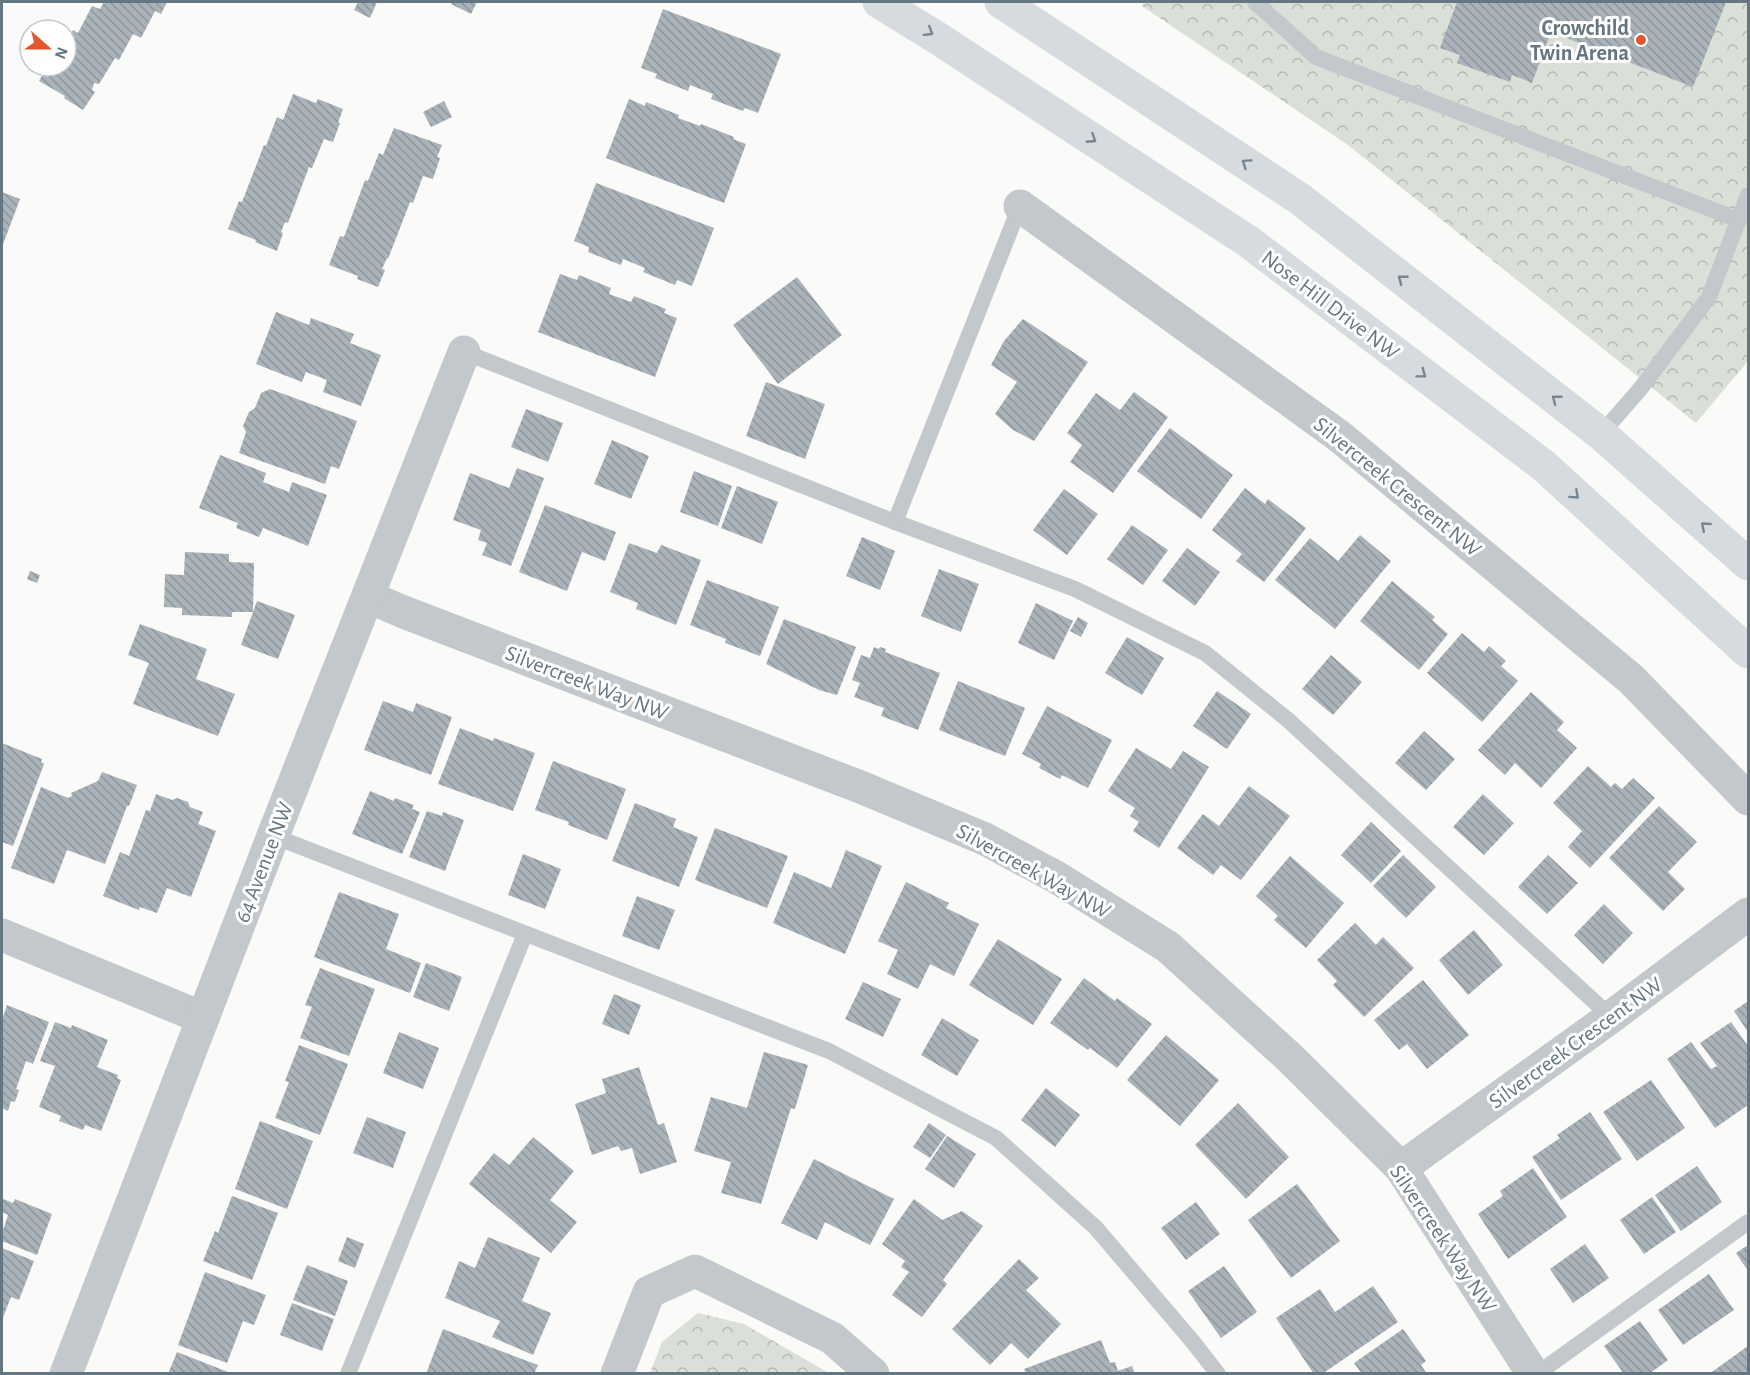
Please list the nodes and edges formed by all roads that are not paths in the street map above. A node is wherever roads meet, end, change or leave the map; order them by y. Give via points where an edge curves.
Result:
1 (879, 2) edge
2 (1001, 2) edge
3 (1255, 2) edge
4 (1749, 195) edge
5 (1020, 206) joint
6 (1739, 220) junction
7 (464, 352) joint
8 (1600, 434) junction
9 (895, 522) junction
10 (1749, 564) edge
11 (369, 597) junction
12 (1749, 652) edge
13 (1749, 799) edge
14 (273, 836) junction
15 (1749, 914) edge
16 (525, 934) junction
17 (2, 935) edge
18 (1611, 1017) junction
19 (203, 1018) junction
20 (1401, 1168) junction
21 (1749, 1222) edge
22 (66, 1374) edge
23 (348, 1374) edge
24 (617, 1374) edge
25 (873, 1374) edge
26 (1218, 1374) edge
27 (1535, 1374) edge

1 -> 12 main road, Nose Hill Drive NW via 1249,242 1544,466
8 -> 2 main road via 1300,199
3 - 6 lane via 1316,57
4 - 6 lane
5 - 9 lane
5 - 13 street, Silvercreek Crescent NW via 1339,436 1631,679
6 - 8 lane via 1709,297 1641,388
7 - 9 lane
7 - 11 street, 64 Avenue NW
10 -> 8 main road
9 - 18 lane via 1075,589 1205,653 1288,720
11 - 14 street, 64 Avenue NW
11 - 20 street, Silvercreek Way NW via 858,786 985,839 1056,877 1168,947 1290,1058
14 - 16 lane
14 - 19 street, 64 Avenue NW
15 - 18 street, Silvercreek Crescent NW
16 - 23 lane
16 - 26 lane via 829,1051 996,1138 1096,1228
17 - 19 street
18 - 20 street, Silvercreek Crescent NW
19 - 22 street, 64 Avenue NW
20 - 27 street, Silvercreek Way NW
21 - 27 lane
24 - 25 street via 649,1292 695,1271 832,1338

